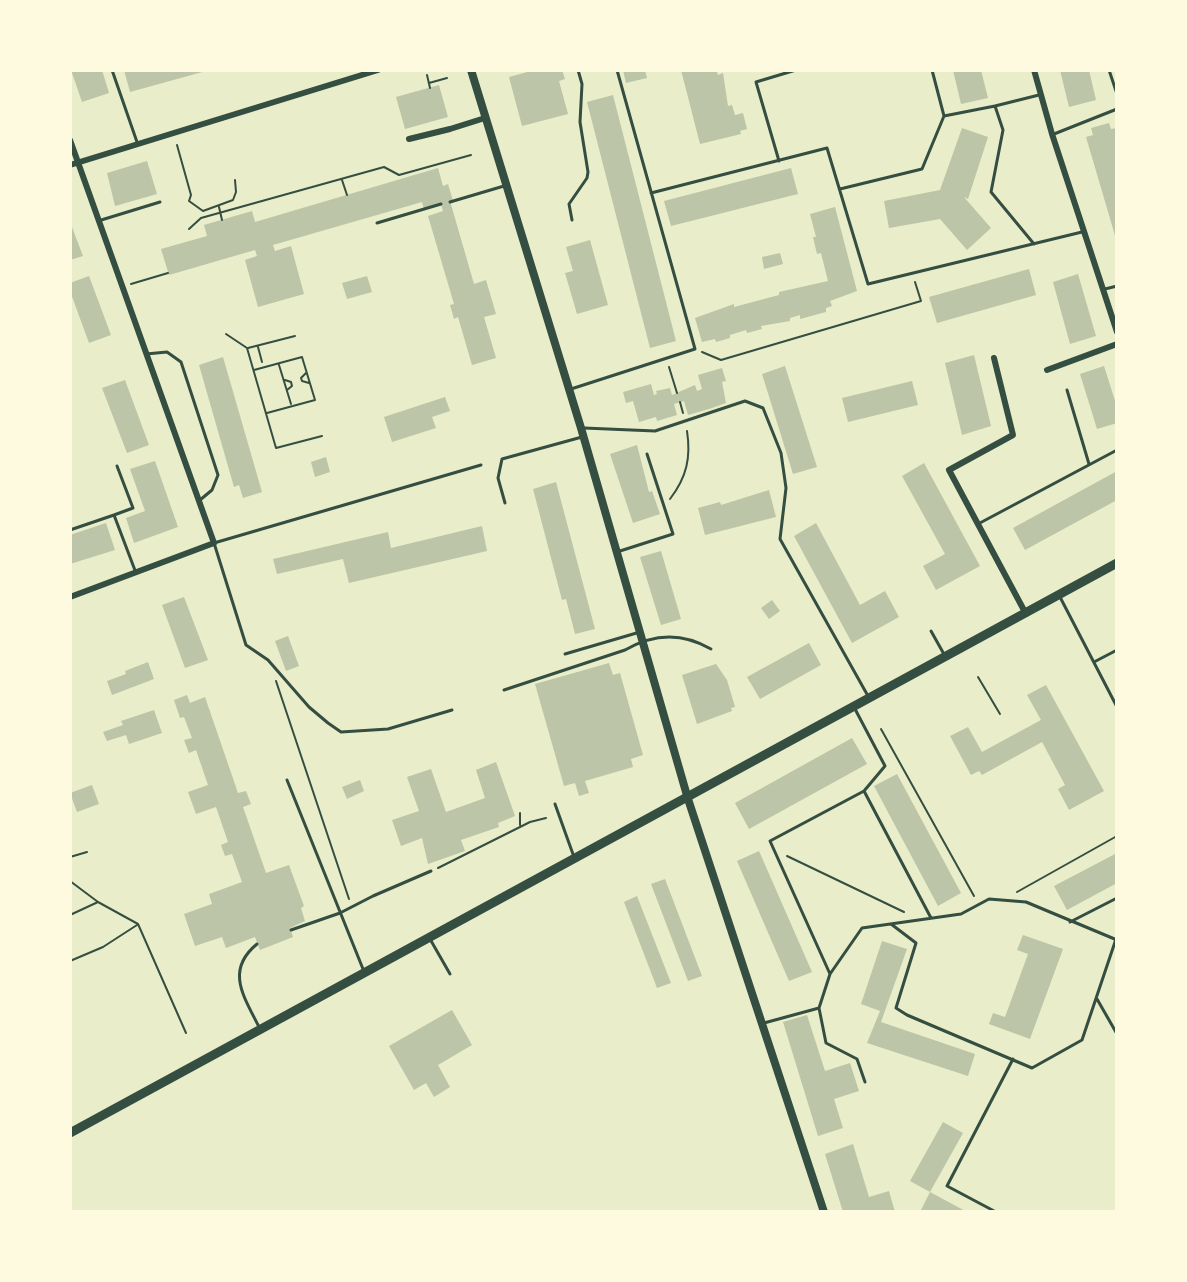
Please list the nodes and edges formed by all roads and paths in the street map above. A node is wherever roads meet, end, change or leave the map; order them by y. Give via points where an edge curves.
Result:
1 (112, 70) edge
2 (378, 70) edge
3 (471, 70) edge
4 (578, 70) edge
5 (617, 70) edge
6 (796, 70) edge
7 (932, 70) edge
8 (1034, 70) edge
9 (1109, 70) edge
10 (427, 75) dead end
11 (447, 78) dead end
12 (1117, 94) edge
13 (1041, 95) junction
14 (995, 106) junction
15 (1117, 109) edge
16 (944, 116) junction
17 (485, 118) junction
18 (1052, 134) junction
19 (409, 139) dead end
20 (70, 140) edge
21 (137, 142) junction
22 (177, 145) dead end
23 (471, 155) dead end
24 (779, 162) junction
25 (74, 164) edge
26 (341, 179) junction
27 (235, 180) dead end
28 (505, 186) junction
29 (840, 189) junction
30 (651, 193) junction
31 (347, 195) dead end
32 (160, 202) dead end
33 (450, 202) dead end
34 (441, 204) dead end
35 (219, 207) junction
36 (220, 213) junction
37 (222, 220) dead end
38 (572, 220) dead end
39 (98, 222) junction
40 (377, 223) dead end
41 (189, 229) dead end
42 (1084, 232) junction
43 (1034, 244) junction
44 (168, 273) dead end
45 (913, 273) junction
46 (122, 286) junction
47 (1117, 286) edge
48 (1103, 289) junction
49 (1117, 332) edge
50 (226, 334) dead end
51 (295, 336) dead end
52 (1117, 344) edge
53 (257, 346) junction
54 (247, 348) junction
55 (695, 349) junction
56 (146, 354) junction
57 (666, 358) junction
58 (994, 358) dead end
59 (262, 362) dead end
60 (279, 363) junction
61 (253, 370) junction
62 (1047, 370) dead end
63 (307, 373) junction
64 (283, 380) junction
65 (310, 383) junction
66 (569, 389) junction
67 (286, 390) junction
68 (1067, 390) dead end
69 (677, 393) dead end
70 (680, 402) dead end
71 (291, 407) junction
72 (266, 414) junction
73 (685, 421) junction
74 (582, 433) junction
75 (322, 436) dead end
76 (1117, 450) edge
77 (647, 454) dead end
78 (1089, 464) junction
79 (481, 465) dead end
80 (117, 466) dead end
81 (199, 501) junction
82 (505, 503) dead end
83 (664, 507) junction
84 (114, 515) junction
85 (978, 524) junction
86 (70, 530) edge
87 (214, 543) junction
88 (617, 552) junction
89 (1117, 563) edge
90 (136, 573) junction
91 (1059, 595) junction
92 (70, 597) edge
93 (1026, 614) junction
94 (931, 631) dead end
95 (641, 636) junction
96 (711, 649) dead end
97 (1117, 650) edge
98 (565, 654) dead end
99 (945, 658) junction
100 (268, 660) junction
101 (1094, 662) junction
102 (978, 677) dead end
103 (504, 690) dead end
104 (870, 699) junction
105 (1117, 707) edge
106 (854, 708) junction
107 (452, 710) dead end
108 (1000, 714) dead end
109 (881, 729) dead end
110 (287, 780) dead end
111 (864, 791) junction
112 (688, 799) junction
113 (555, 804) dead end
114 (520, 813) dead end
115 (546, 818) dead end
116 (520, 827) junction
117 (1117, 836) edge
118 (774, 849) junction
119 (87, 852) dead end
120 (70, 857) edge
121 (575, 860) junction
122 (431, 871) joint
123 (70, 881) edge
124 (1117, 898) edge
125 (1002, 900) junction
126 (98, 902) junction
127 (979, 904) junction
128 (352, 908) junction
129 (340, 913) junction
130 (70, 915) edge
131 (931, 918) junction
132 (919, 920) junction
133 (1070, 922) junction
134 (138, 924) junction
135 (891, 924) junction
136 (291, 930) dead end
137 (430, 938) junction
138 (1116, 940) edge
139 (257, 944) dead end
140 (70, 961) edge
141 (365, 973) junction
142 (450, 974) dead end
143 (830, 974) junction
144 (1096, 998) junction
145 (819, 1008) junction
146 (763, 1023) junction
147 (260, 1029) junction
148 (186, 1033) dead end
149 (1117, 1034) edge
150 (1013, 1059) junction
151 (865, 1082) dead end
152 (70, 1133) edge
153 (824, 1212) edge
154 (996, 1212) edge

1 - 21 lane
2 - 21 street
3 - 17 street
4 - 38 lane via 588,172 569,204
5 - 30 lane
6 - 24 lane via 756,82
7 - 16 lane
8 - 13 street
9 - 12 lane
10 - 11 path via 429,86
13 - 14 lane
13 - 18 street
14 - 16 lane
14 - 43 lane via 1003,130 991,192
15 - 18 lane
16 - 29 lane via 922,169
17 - 19 street
17 - 28 street
18 - 42 street
20 - 25 street
21 - 25 street
22 - 35 path via 189,201 203,211
23 - 26 path via 399,175 384,167
24 - 29 lane via 827,148
24 - 30 lane
25 - 39 street
26 - 31 path
26 - 36 path
27 - 35 path via 235,196
28 - 33 lane
28 - 66 street
29 - 45 lane via 868,284
30 - 55 lane
32 - 39 lane
34 - 40 lane
35 - 36 path
36 - 37 path
36 - 41 path via 201,218
39 - 46 street
42 - 43 lane
42 - 48 street
43 - 45 lane
44 - 46 path
45 - 55 path via 921,301 721,360
46 - 56 street
47 - 48 lane
48 - 49 street
50 - 54 path
51 - 53 path
52 - 62 street
53 - 54 path
53 - 59 path
54 - 61 path
55 - 57 lane
56 - 81 street
56 - 81 lane via 167,352 181,362 218,475 212,490
57 - 66 lane
57 - 69 path
58 - 85 street via 1013,435 949,470
60 - 61 path
60 - 63 path via 302,357
60 - 64 path
61 - 72 path
63 - 65 path
63 - 65 path via 302,380
64 - 67 path
64 - 67 path via 291,382
65 - 71 path via 315,400
66 - 74 street
67 - 71 path
68 - 78 lane
70 - 73 path
71 - 72 path
72 - 75 path via 276,448
73 - 74 lane via 655,431
73 - 83 path via 691,456 679,488
73 - 104 lane via 745,401 763,408 781,453 786,488 780,539
74 - 82 lane via 502,459 498,478
74 - 88 street
76 - 78 lane
77 - 83 lane
78 - 85 lane
79 - 87 lane
80 - 84 lane via 133,508
81 - 87 street
83 - 88 lane via 673,534
84 - 86 lane
84 - 90 lane
85 - 93 street
87 - 90 street
87 - 100 lane via 246,645
88 - 95 street
89 - 91 main road
90 - 92 street
91 - 93 main road
91 - 101 lane
93 - 99 main road
94 - 99 lane
95 - 96 lane via 690,638
95 - 98 lane
95 - 103 lane via 625,650
95 - 112 street
97 - 101 lane
99 - 104 main road
100 - 107 lane via 309,707 341,732 388,729
100 - 128 path
101 - 105 lane
102 - 108 path
104 - 106 main road
106 - 111 lane via 885,766
106 - 112 main road
109 - 127 path
110 - 129 lane
111 - 118 lane via 770,841
111 - 131 lane
112 - 121 main road
112 - 146 street
113 - 121 lane
114 - 116 path
115 - 116 path
116 - 122 path
117 - 125 path
118 - 132 path
118 - 143 lane
119 - 120 path
121 - 137 main road
122 - 128 lane
123 - 126 path
124 - 133 lane
125 - 127 lane
125 - 133 lane via 1026,902
126 - 130 path
126 - 134 path
127 - 131 lane via 961,914
128 - 129 lane
129 - 136 lane
129 - 141 lane
131 - 132 lane
132 - 135 lane
133 - 138 lane
134 - 140 path
134 - 148 path
135 - 143 lane via 862,928
135 - 150 lane via 916,943 896,1008
137 - 141 main road
137 - 142 lane
138 - 144 lane
139 - 147 lane via 239,968 239,979
141 - 147 main road
143 - 145 lane
144 - 149 lane
144 - 150 lane via 1082,1040 1032,1068
145 - 146 lane
145 - 151 lane via 826,1043 857,1059
146 - 153 street
147 - 152 main road
150 - 154 lane via 947,1186

